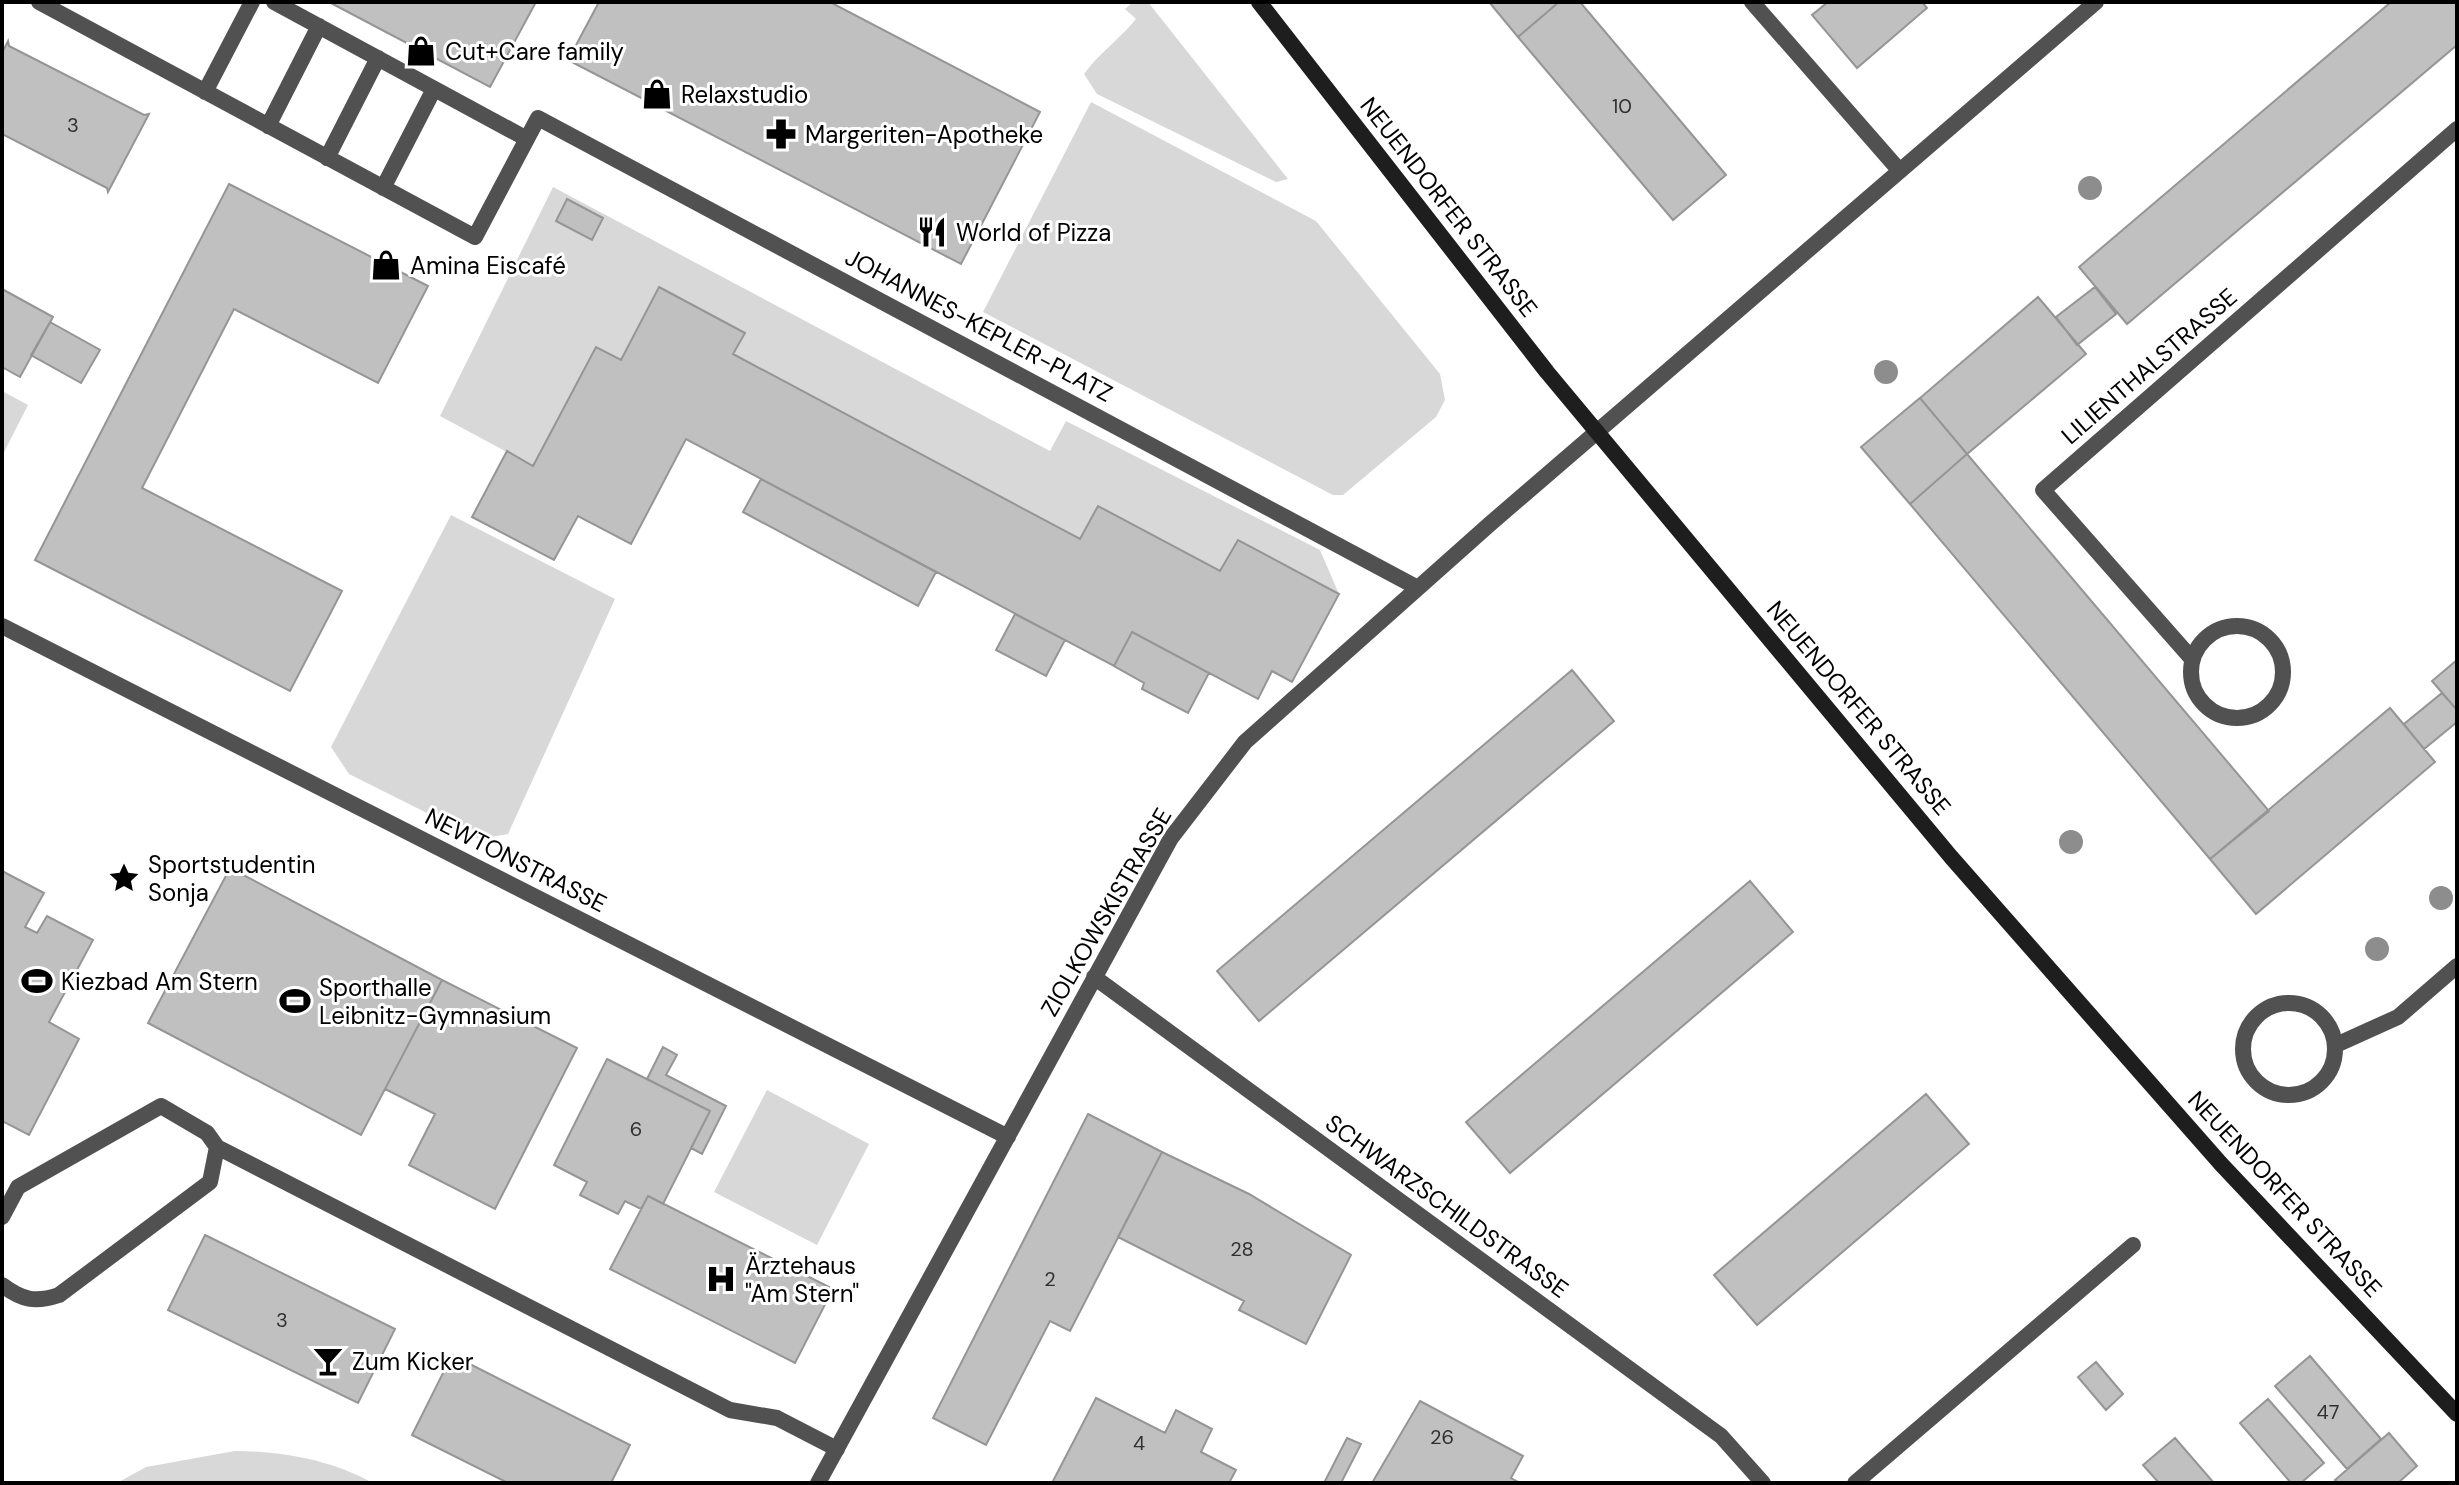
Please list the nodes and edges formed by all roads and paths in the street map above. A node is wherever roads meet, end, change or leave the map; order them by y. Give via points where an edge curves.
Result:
1 (39, 2) edge
2 (252, 2) edge
3 (274, 2) edge
4 (1259, 2) edge
5 (1752, 2) edge
6 (2096, 2) edge
7 (319, 26) junction
8 (378, 58) junction
9 (434, 89) junction
10 (205, 92) junction
11 (268, 126) junction
12 (2457, 129) edge
13 (527, 139) junction
14 (327, 158) junction
15 (1899, 170) junction
16 (383, 188) junction
17 (1597, 432) junction
18 (1418, 588) junction
19 (2, 626) edge
20 (2192, 659) junction
21 (2457, 966) edge
22 (1094, 977) junction
23 (2336, 1045) junction
24 (1008, 1137) junction
25 (217, 1147) junction
26 (2, 1217) edge
27 (2133, 1245) dead end
28 (2, 1285) edge
29 (2457, 1414) edge
30 (837, 1449) junction
31 (818, 1483) edge
32 (1763, 1483) edge
33 (1855, 1483) edge

1 - 10 street
2 - 10 street
3 - 7 street
4 - 17 street, NEUENDORFER STRASSE
5 - 15 street
6 - 15 street
7 - 8 street
7 - 11 street
8 - 9 street
8 - 14 street
9 - 13 street
9 - 16 street
10 - 11 street
11 - 14 street
12 - 20 street, LILIENTHALSTRASSE via 2043,490
13 - 16 street via 475,237
13 - 18 street, JOHANNES-KEPLER-PLATZ via 538,118
14 - 16 street
15 - 17 street
17 - 18 street, ZIOLKOWSKISTRASSE
17 - 29 street, NEUENDORFER STRASSE via 1951,857 2221,1164
18 - 22 street, ZIOLKOWSKISTRASSE via 1245,742 1171,838
19 - 24 street, NEWTONSTRASSE
20 - 20 street via 2197,695 2225,717 2260,712 2282,686 2279,650 2251,627 2215,631
21 - 23 street via 2398,1017
22 - 24 street, ZIOLKOWSKISTRASSE
22 - 32 street, SCHWARZSCHILDSTRASSE via 1721,1436
23 - 23 street via 2319,1013 2303,1004 2285,1003 2267,1008 2253,1020 2244,1036 2243,1054 2261,1086 2296,1095 2325,1078
24 - 30 street, ZIOLKOWSKISTRASSE
25 - 26 street via 207,1133 161,1106 18,1187
25 - 28 street via 210,1182 59,1295 38,1302
25 - 30 street via 730,1410 777,1418
27 - 33 street
30 - 31 street, ZIOLKOWSKISTRASSE

